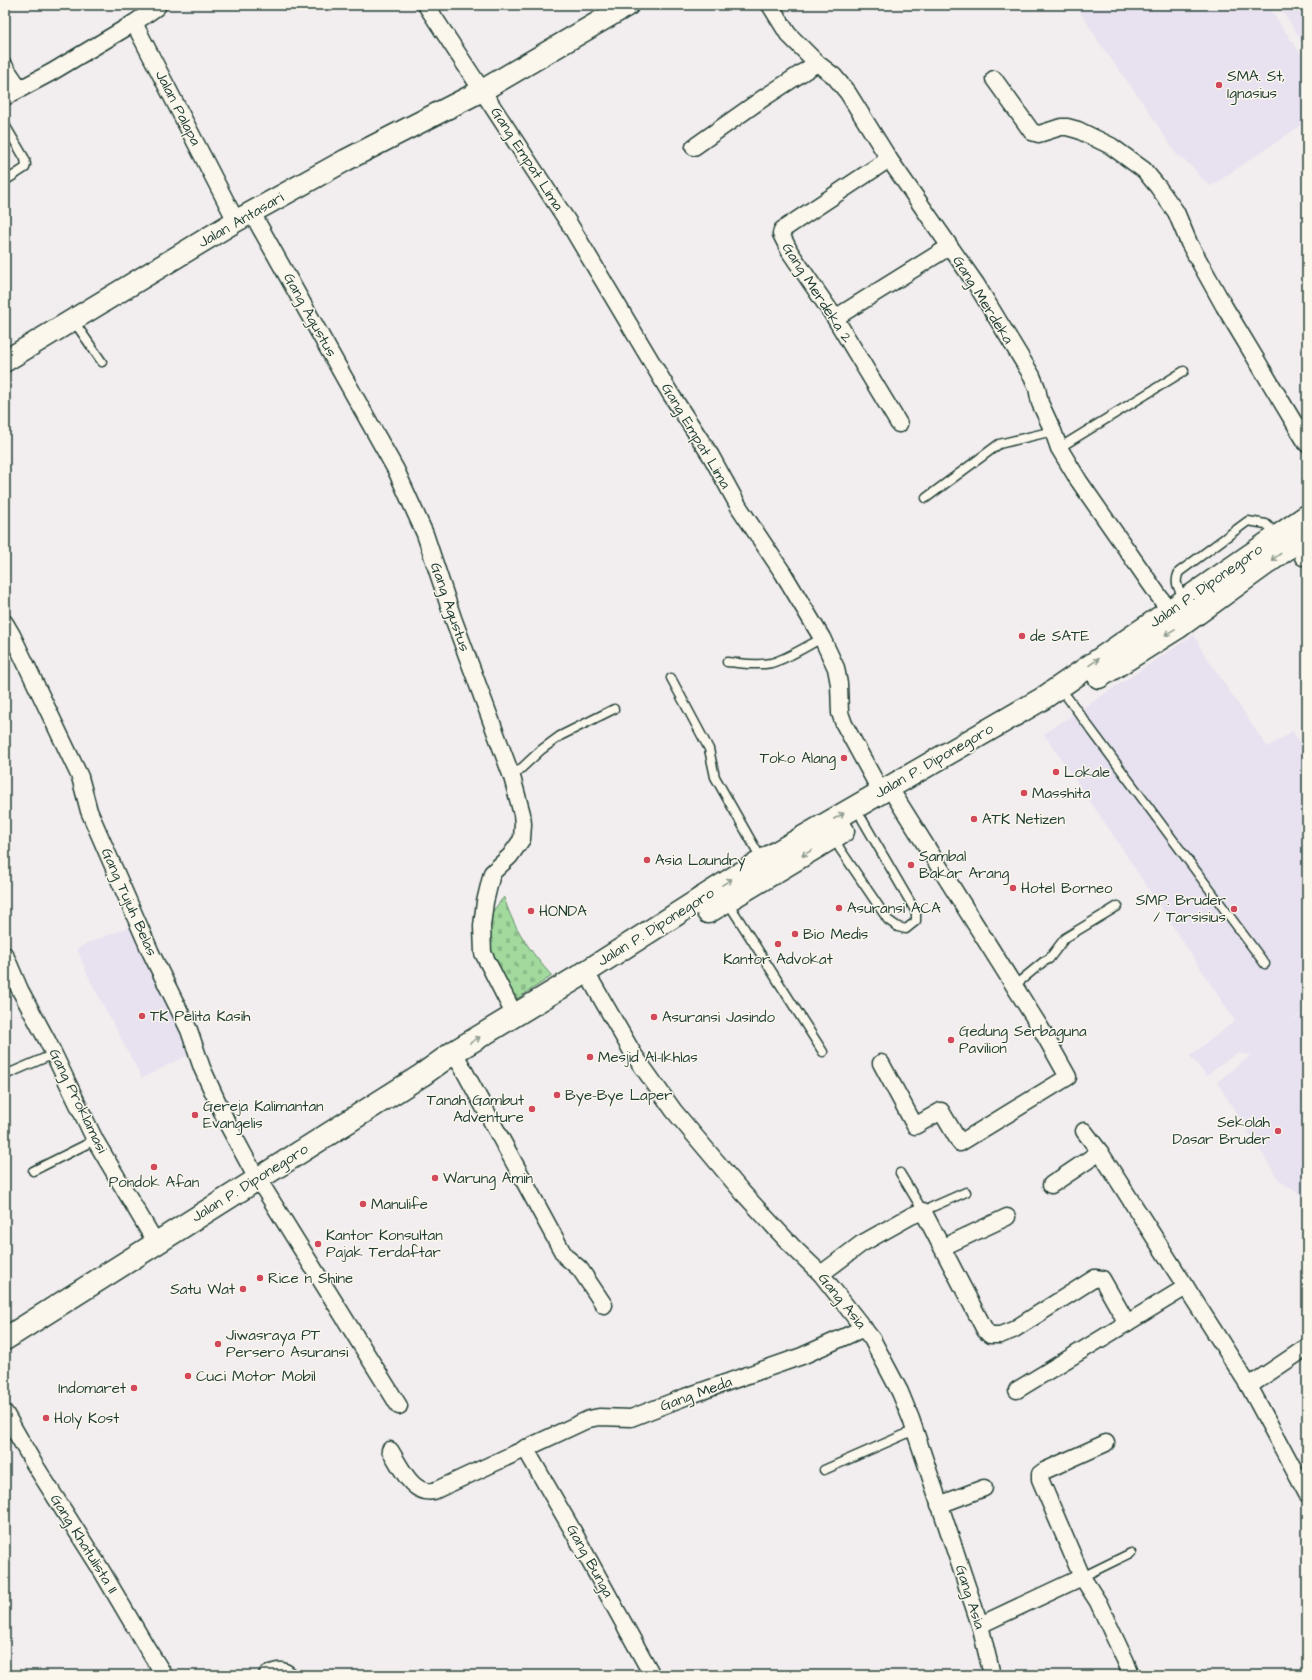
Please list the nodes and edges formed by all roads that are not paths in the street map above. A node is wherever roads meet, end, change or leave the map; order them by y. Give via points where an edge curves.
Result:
1 (426, 5) edge
2 (628, 5) edge
3 (770, 5) edge
4 (158, 6) edge
5 (134, 23) junction
6 (817, 63) junction
7 (5, 67) edge
8 (994, 78) dead end
9 (20, 89) junction
10 (483, 90) junction
11 (5, 97) edge
12 (5, 125) edge
13 (694, 147) dead end
14 (889, 158) junction
15 (5, 181) edge
16 (244, 217) junction
17 (950, 246) junction
18 (835, 318) junction
19 (72, 320) junction
20 (5, 360) edge
21 (102, 362) dead end
22 (1184, 371) dead end
23 (899, 424) dead end
24 (1053, 431) junction
25 (1307, 444) edge
26 (1059, 448) junction
27 (926, 498) dead end
28 (1307, 516) edge
29 (1307, 534) edge
30 (1278, 535) junction
31 (1213, 592) junction
32 (1178, 606) junction
33 (5, 623) edge
34 (822, 638) junction
35 (727, 662) dead end
36 (671, 678) dead end
37 (1067, 697) junction
38 (614, 709) dead end
39 (512, 777) junction
40 (888, 795) junction
41 (862, 819) junction
42 (834, 837) junction
43 (762, 861) junction
44 (727, 900) junction
45 (1118, 906) dead end
46 (5, 955) edge
47 (1265, 964) dead end
48 (593, 984) junction
49 (1014, 986) junction
50 (515, 1016) junction
51 (823, 1052) dead end
52 (54, 1054) junction
53 (457, 1059) junction
54 (881, 1063) dead end
55 (5, 1075) edge
56 (1084, 1130) dead end
57 (95, 1140) junction
58 (1100, 1152) junction
59 (33, 1170) dead end
60 (900, 1172) dead end
61 (260, 1183) junction
62 (1051, 1185) dead end
63 (966, 1192) dead end
64 (923, 1211) junction
65 (1007, 1217) dead end
66 (156, 1243) junction
67 (943, 1247) junction
68 (821, 1274) junction
69 (1186, 1287) junction
70 (604, 1305) dead end
71 (1127, 1323) junction
72 (864, 1328) junction
73 (5, 1339) edge
74 (1307, 1347) edge
75 (5, 1353) edge
76 (1249, 1386) junction
77 (1017, 1390) dead end
78 (399, 1406) dead end
79 (5, 1413) edge
80 (915, 1430) junction
81 (1106, 1443) dead end
82 (525, 1448) junction
83 (390, 1450) dead end
84 (824, 1470) dead end
85 (984, 1488) dead end
86 (1307, 1494) edge
87 (939, 1505) junction
88 (1131, 1553) dead end
89 (1082, 1577) junction
90 (980, 1625) junction
91 (164, 1675) edge
92 (267, 1675) edge
93 (289, 1675) edge
94 (652, 1675) edge
95 (992, 1675) edge
96 (1131, 1675) edge

1 - 10 street, Gang Empat Lima
2 - 10 street, Jalan Antasari
3 - 6 street, Gang Merdeka via 788,34
4 - 5 street
5 - 9 street
5 - 16 street, Jalan Palapa
6 - 13 street via 762,98
6 - 14 street, Gang Merdeka via 834,76 848,93
7 - 9 street
8 - 25 street via 1032,132 1039,134 1061,127 1078,130 1111,146 1144,170 1176,212 1189,243 1224,306
9 - 11 street
10 - 16 street, Jalan Antasari via 346,160
10 - 34 street, Gang Empat Lima via 570,225 739,507 784,573
12 - 15 lane via 26,165
14 - 17 street, Gang Merdeka
14 - 18 street, Gang Merdeka 2 via 782,230 782,238 790,252
16 - 19 street, Jalan Antasari
16 - 39 street, Gang Agustus via 396,470 425,534
17 - 18 street
17 - 24 street, Gang Merdeka via 1032,376 1040,404
18 - 23 street, Gang Merdeka 2
19 - 20 street, Jalan Antasari
19 - 21 lane
22 - 26 lane
24 - 26 street, Gang Merdeka
24 - 27 lane via 999,444
26 - 32 street, Gang Merdeka via 1079,481
28 - 30 main road, Jalan P. Diponegoro
29 -> 31 main road, Jalan P. Diponegoro
30 - 31 main road, Jalan P. Diponegoro
30 - 32 lane via 1266,524 1248,521 1178,572
31 - 32 main road, Jalan P. Diponegoro
31 -> 37 main road, Jalan P. Diponegoro via 1177,628
40 -> 32 main road, Jalan P. Diponegoro via 1042,699
33 - 61 street, Gang Tujuh Belas via 80,777 89,811 151,953 189,1030 202,1068 229,1127
34 - 35 lane via 771,662
34 - 40 street, Gang Empat Lima via 836,668 840,713 844,724
36 - 43 lane via 709,750 715,778
37 - 40 main road, Jalan P. Diponegoro via 993,739 937,775
37 - 47 lane
38 - 39 lane via 560,736
39 - 50 street, Gang Agustus via 522,814 522,839 510,856 492,873 485,902 482,932 483,953
40 - 41 main road, Jalan P. Diponegoro
43 -> 40 main road, Jalan P. Diponegoro
40 - 49 street, Gang Empat Lima
41 - 42 main road, Jalan P. Diponegoro
41 - 42 lane via 916,912 916,921 906,929 888,920
42 -> 44 main road, Jalan P. Diponegoro
50 -> 43 main road, Jalan P. Diponegoro
44 - 48 main road, Jalan P. Diponegoro
44 - 51 lane
45 - 49 lane via 1065,938 1049,959
46 - 52 street, Gang Proklamasi via 20,990
48 - 53 main road, Jalan P. Diponegoro
48 - 68 street, Gang Asia via 634,1055 674,1111 743,1193
49 - 54 street, Gang Empat Lima via 1068,1076 960,1143 941,1111 915,1126
53 -> 50 main road, Jalan P. Diponegoro
52 - 55 lane
52 - 57 street, Gang Proklamasi
53 - 61 main road, Jalan P. Diponegoro
53 - 70 street via 562,1251 580,1269
56 - 58 street
57 - 59 lane
57 - 66 street, Gang Proklamasi
58 - 62 street
58 - 69 street
60 - 64 lane
61 - 66 main road, Jalan P. Diponegoro
61 - 75 main road, Jalan P. Diponegoro
61 - 78 street, Gang Tujuh Belas
63 - 64 lane
64 - 67 street
64 - 68 street via 894,1224 861,1244
65 - 67 street
66 - 73 main road, Jalan P. Diponegoro
67 - 71 street via 985,1330 990,1335 1000,1335 1013,1330 1095,1278 1102,1279
68 - 72 street, Gang Asia
69 - 71 street
69 - 76 street
71 - 77 street
72 - 80 street, Gang Asia via 900,1392
72 - 82 street, Gang Meda via 802,1356 631,1418 589,1419
74 - 76 street
76 - 86 street
79 - 91 street, Gang Khatulista II
80 - 84 lane
80 - 87 street, Gang Asia
81 - 89 street via 1044,1471 1040,1476
82 - 83 street, Gang Meda via 428,1492 418,1489 411,1483
82 - 94 street, Gang Bunga
85 - 87 street
87 - 90 street, Gang Asia
88 - 89 lane
89 - 90 street
89 - 96 street via 1098,1602
90 - 95 street, Gang Asia
92 - 93 street via 280,1670

